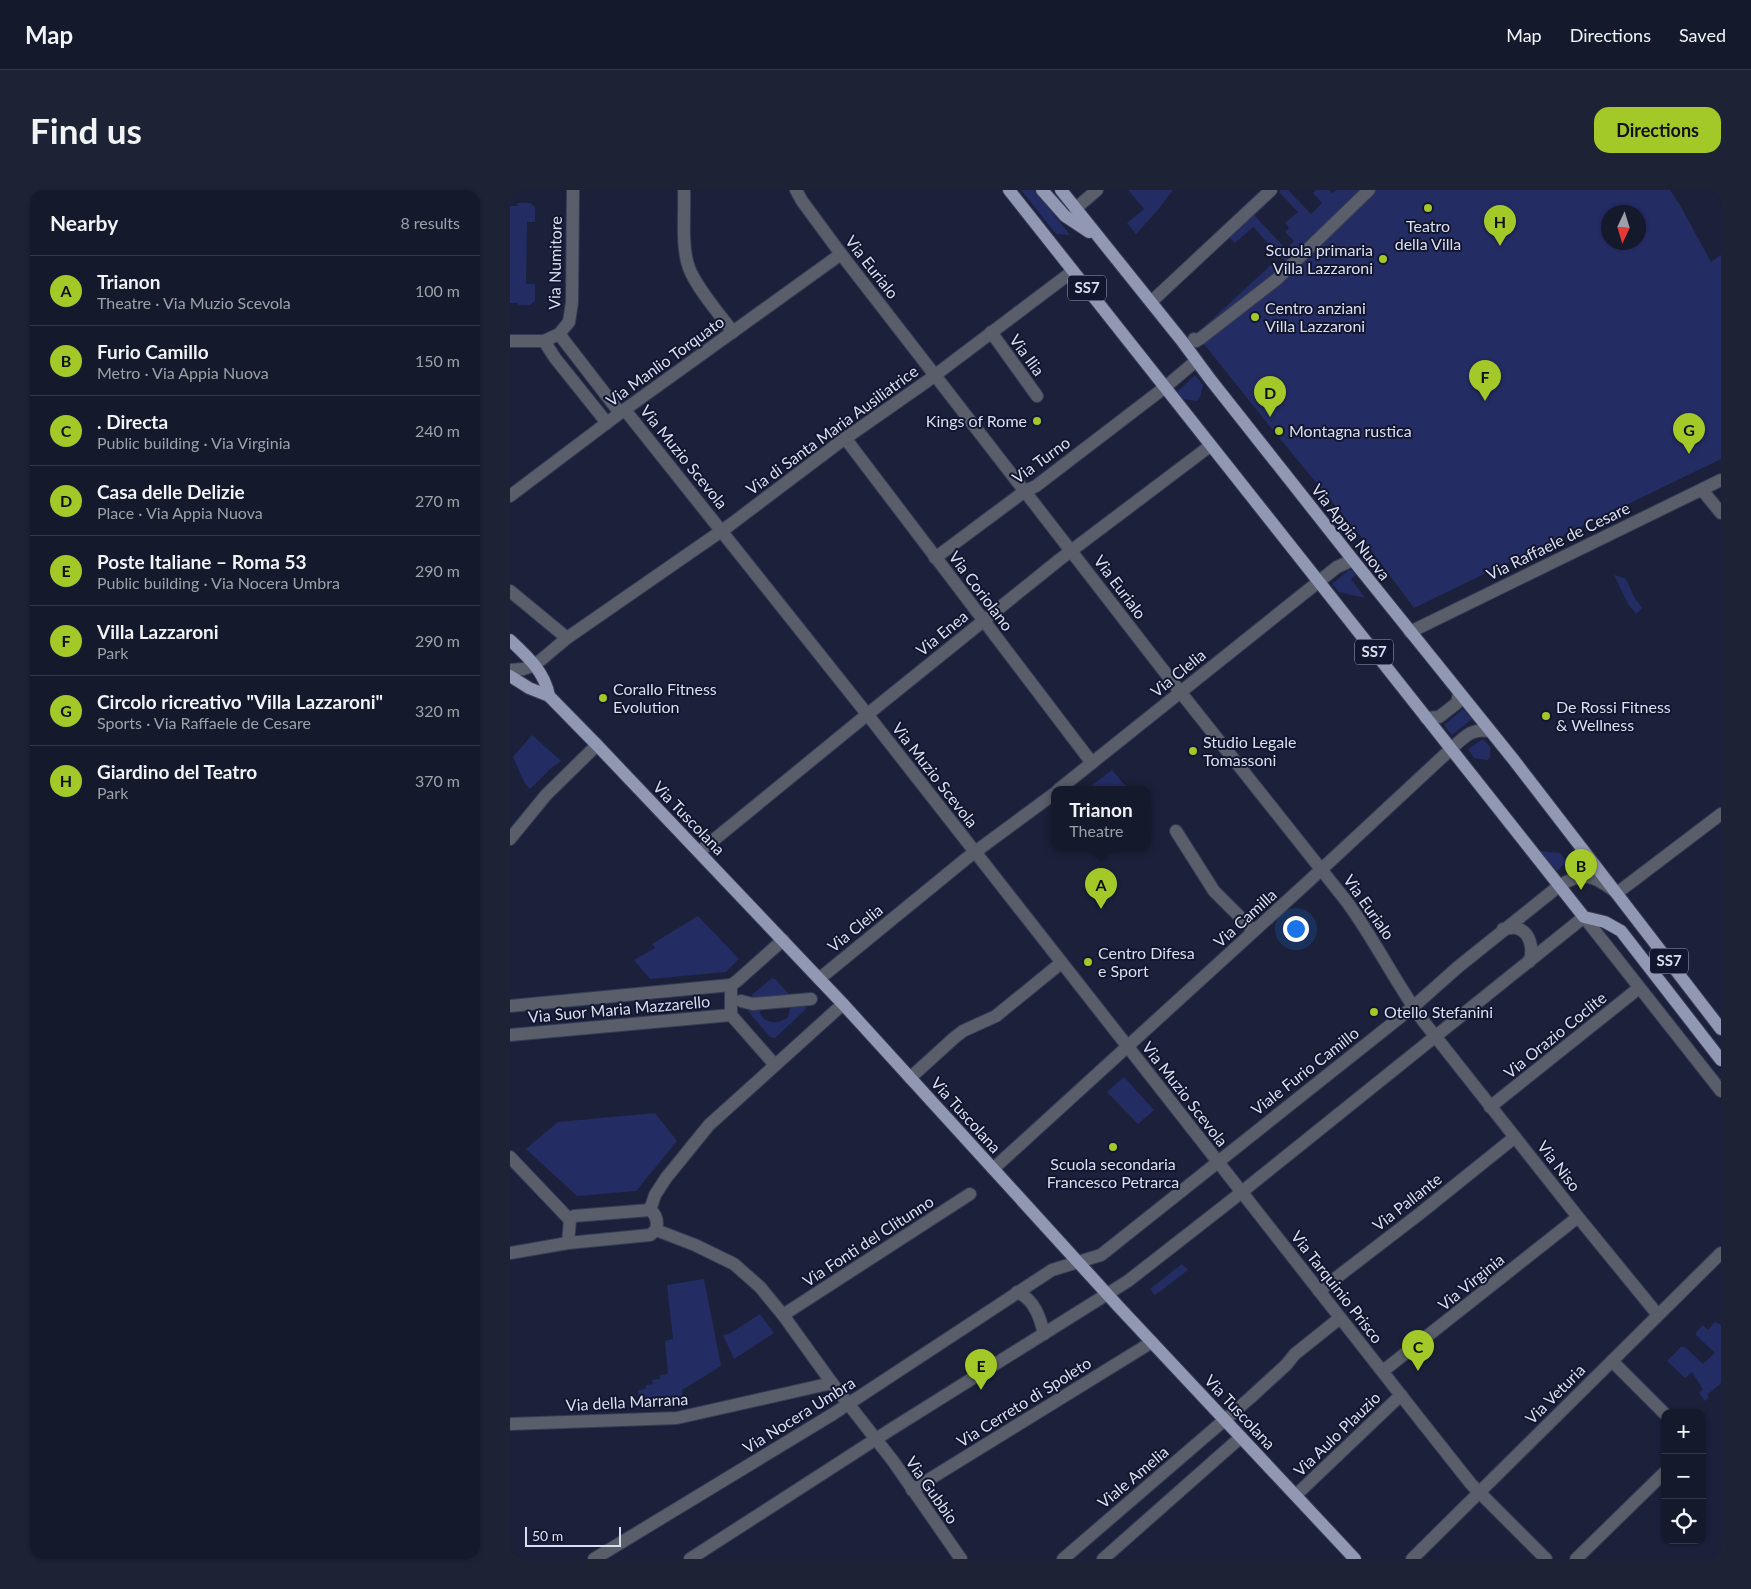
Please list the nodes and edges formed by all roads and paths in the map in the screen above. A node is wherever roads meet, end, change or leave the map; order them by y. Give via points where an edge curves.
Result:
1 (572, 190) edge
2 (684, 190) edge
3 (796, 190) edge
4 (1009, 190) edge
5 (1042, 190) edge
6 (1061, 190) edge
7 (1097, 190) edge
8 (1271, 190) edge
9 (1370, 190) edge
10 (1075, 209) junction
11 (1098, 238) junction
12 (841, 254) junction
13 (1073, 271) junction
14 (1151, 302) junction
15 (733, 332) junction
16 (990, 332) junction
17 (559, 334) junction
18 (1194, 339) dead end
19 (510, 341) edge
20 (544, 342) junction
21 (1196, 361) junction
22 (935, 375) junction
23 (1164, 388) junction
24 (1037, 396) dead end
25 (623, 411) junction
26 (607, 424) junction
27 (845, 438) junction
28 (1210, 446) junction
29 (1721, 480) edge
30 (1702, 490) junction
31 (1025, 491) junction
32 (510, 496) edge
33 (1721, 513) edge
34 (722, 530) junction
35 (1072, 551) junction
36 (935, 558) junction
37 (1352, 560) junction
38 (1319, 582) junction
39 (510, 591) edge
40 (982, 621) junction
41 (1410, 632) junction
42 (567, 638) junction
43 (510, 640) edge
44 (535, 665) junction
45 (510, 670) edge
46 (510, 676) edge
47 (1180, 692) junction
48 (1459, 693) junction
49 (549, 696) junction
50 (867, 714) junction
51 (1426, 718) junction
52 (1490, 731) junction
53 (597, 745) junction
54 (1451, 749) junction
55 (1092, 764) junction
56 (1063, 786) edge
57 (1051, 795) edge
58 (1721, 814) edge
59 (1176, 830) dead end
60 (510, 839) edge
61 (699, 852) junction
62 (975, 852) junction
63 (1321, 870) junction
64 (1559, 886) junction
65 (1618, 893) junction
66 (1584, 917) junction
67 (1503, 929) junction
68 (1254, 931) junction
69 (783, 940) junction
70 (1529, 962) junction
71 (1061, 963) junction
72 (819, 979) junction
73 (731, 985) junction
74 (1639, 988) junction
75 (811, 999) dead end
76 (741, 1001) dead end
77 (843, 1004) junction
78 (510, 1006) edge
79 (1413, 1006) junction
80 (731, 1015) junction
81 (1721, 1029) edge
82 (510, 1035) edge
83 (1435, 1036) junction
84 (1128, 1046) junction
85 (1721, 1060) edge
86 (775, 1065) junction
87 (910, 1078) junction
88 (1721, 1091) edge
89 (1490, 1107) junction
90 (1515, 1137) junction
91 (510, 1157) edge
92 (1217, 1162) junction
93 (996, 1172) junction
94 (1241, 1192) junction
95 (970, 1194) dead end
96 (650, 1210) junction
97 (1578, 1217) junction
98 (570, 1220) junction
99 (656, 1230) junction
100 (569, 1243) junction
101 (1721, 1252) edge
102 (510, 1253) edge
103 (1078, 1262) junction
104 (1319, 1291) junction
105 (1017, 1292) junction
106 (1107, 1293) junction
107 (783, 1314) junction
108 (1658, 1315) junction
109 (1340, 1318) junction
110 (1044, 1334) junction
111 (1152, 1342) junction
112 (1612, 1361) junction
113 (1383, 1371) junction
114 (832, 1383) junction
115 (1401, 1395) junction
116 (848, 1404) junction
117 (1661, 1410) edge
118 (1225, 1420) junction
119 (510, 1424) edge
120 (1241, 1437) junction
121 (876, 1439) junction
122 (1661, 1476) edge
123 (912, 1490) junction
124 (1479, 1491) junction
125 (1296, 1495) junction
126 (594, 1559) edge
127 (690, 1559) edge
128 (961, 1559) edge
129 (1063, 1559) edge
130 (1103, 1559) edge
131 (1355, 1559) edge
132 (1412, 1559) edge
133 (1546, 1559) edge
134 (1576, 1559) edge

1 - 17 street, Via Numitore via 571,313 567,326
2 - 15 street via 685,244 689,267
3 - 12 street, Via Eurialo
4 - 13 main road, SS7
5 - 11 main road via 1065,216
6 - 10 main road, Via Appia Nuova / SS7
7 - 10 street
8 - 14 street
9 - 18 street via 1277,279 1196,342
10 - 11 main road, Via Appia Nuova / SS7
11 - 14 main road, Via Appia Nuova / SS7
12 - 15 street, Via Manlio Torquato
12 - 22 street, Via Eurialo
13 - 16 street, Via di Santa Maria Ausiliatrice
13 - 23 main road, SS7
14 - 21 main road, Via Appia Nuova / SS7
15 - 25 street, Via Manlio Torquato
16 - 22 street, Via di Santa Maria Ausiliatrice
16 - 24 street, Via Ilia
17 - 20 street
17 - 25 street, Via Muzio Scevola
19 - 20 street
20 - 26 street
21 - 23 street, Via Turno
21 - 37 main road, Via Appia Nuova / SS7
22 - 27 street, Via di Santa Maria Ausiliatrice
22 - 31 street, Via Eurialo
23 - 28 main road, SS7
23 - 31 street, Via Turno via 1036,486
25 - 26 street, Via Manlio Torquato
25 - 34 street, Via Muzio Scevola
26 - 32 street, Via Manlio Torquato
27 - 34 street, Via di Santa Maria Ausiliatrice
27 - 36 street, Via Coriolano
28 - 35 street, Via Enea
28 - 38 main road, SS7
29 - 30 street, Via Raffaele de Cesare
30 - 33 street
30 - 41 street, Via Raffaele de Cesare
31 - 35 street, Via Eurialo
31 - 36 street, Via Turno
34 - 42 street, Via di Santa Maria Ausiliatrice
34 - 50 street, Via Muzio Scevola
35 - 40 street, Via Enea
35 - 47 street, Via Eurialo
36 - 40 street, Via Coriolano
37 - 38 street, Via Clelia
37 - 41 main road, Via Appia Nuova / SS7
38 - 47 street, Via Clelia
38 - 51 main road, SS7
39 - 42 street
40 - 50 street, Via Enea
40 - 55 street, Via Coriolano
41 - 48 main road, Via Appia Nuova / SS7
42 - 44 street, Via di Santa Maria Ausiliatrice
43 - 44 main road, Via Tuscolana
44 - 45 street
44 - 49 main road, Via Tuscolana
46 - 49 main road, Via Tuscolana
47 - 55 street, Via Clelia
47 - 63 street, Via Eurialo
48 - 51 street via 1458,703 1438,717
48 - 52 main road, Via Appia Nuova / SS7
49 - 53 main road, Via Tuscolana
50 - 61 street, Via Enea
50 - 62 street, Via Muzio Scevola
51 - 54 main road, SS7
52 - 54 street, Via Camilla via 1471,731
52 - 65 main road, Via Appia Nuova / SS7
53 - 60 street via 546,795
53 - 61 main road, Via Tuscolana
54 - 63 street, Via Camilla
54 - 64 main road, SS7
55 - 56 street, Via Clelia
57 - 62 street, Via Clelia
58 - 65 street
59 - 68 street via 1214,891
61 - 69 main road, Via Tuscolana
62 - 71 street, Via Muzio Scevola
62 - 72 street, Via Clelia
63 - 68 street, Via Camilla
63 - 79 street, Via Eurialo via 1363,924
64 - 65 street, Via Appia Nuova via 1587,876
64 - 66 main road, SS7
64 - 67 street, Viale Furio Camillo
65 - 81 main road, Via Appia Nuova / SS7
66 - 70 street
66 - 74 street
66 - 85 main road via 1605,922 1621,931
67 - 70 street via 1515,928 1523,933 1532,947
67 - 79 street, Viale Furio Camillo
68 - 84 street, Via Camilla
69 - 72 main road, Via Tuscolana
69 - 73 street
70 - 83 street
71 - 84 street, Via Muzio Scevola
71 - 87 street via 996,1016 963,1031
72 - 77 main road, Via Tuscolana
73 - 78 street, Via Suor Maria Mazzarello
73 - 80 street
74 - 88 street
74 - 89 street, Via Orazio Coclite
75 - 76 street via 753,1004
77 - 86 street
77 - 87 main road, Via Tuscolana
79 - 83 street
79 - 92 street, Viale Furio Camillo
80 - 82 street, Via Suor Maria Mazzarello
80 - 86 street
83 - 89 street, Via Niso
83 - 94 street
84 - 92 street, Via Muzio Scevola
84 - 93 street, Via Camilla
86 - 96 street via 698,1137 654,1195
87 - 93 main road, Via Tuscolana
89 - 90 street, Via Niso
90 - 97 street, Via Niso
90 - 104 street, Via Pallante
91 - 98 street
92 - 94 street
92 - 103 street, Viale Furio Camillo via 1101,1256
93 - 103 main road, Via Tuscolana
94 - 104 street, Via Tarquinio Prisco
94 - 106 street via 1128,1281
95 - 107 street, Via Fonti del Clitunno
96 - 98 street via 576,1216
96 - 99 street via 657,1220
97 - 108 street, Via Niso
97 - 113 street, Via Virginia
98 - 100 street
99 - 100 street via 650,1236
99 - 107 street, Via Gubbio via 734,1264
100 - 102 street
101 - 108 street, Via Veturia
103 - 105 street, Via Nocera Umbra via 1052,1270
103 - 106 main road, Via Tuscolana
104 - 109 street, Via Tarquinio Prisco
105 - 110 street via 1033,1306
105 - 116 street, Via Nocera Umbra
106 - 110 street
106 - 111 main road, Via Tuscolana
107 - 114 street, Via Gubbio
108 - 112 street, Via Veturia
109 - 113 street, Via Tarquinio Prisco
109 - 118 street, Viale Amelia via 1295,1354
110 - 121 street
111 - 118 main road, Via Tuscolana
111 - 123 street, Via Cerreto di Spoleto
112 - 117 street
112 - 124 street, Via Veturia
113 - 115 street, Via Tarquinio Prisco
114 - 116 street, Via Gubbio
114 - 119 street, Via della Marrana via 677,1418
115 - 124 street, Via Tarquinio Prisco
115 - 125 street, Via Aulo Plauzio
116 - 121 street, Via Gubbio
116 - 126 street, Via Nocera Umbra
118 - 120 main road, Via Tuscolana
118 - 129 street, Viale Amelia
120 - 125 main road, Via Tuscolana
120 - 130 street
121 - 123 street, Via Gubbio
121 - 127 street
122 - 134 street
123 - 128 street, Via Gubbio
124 - 132 street, Via Veturia
124 - 133 street, Via Tarquinio Prisco
125 - 131 main road, Via Tuscolana

